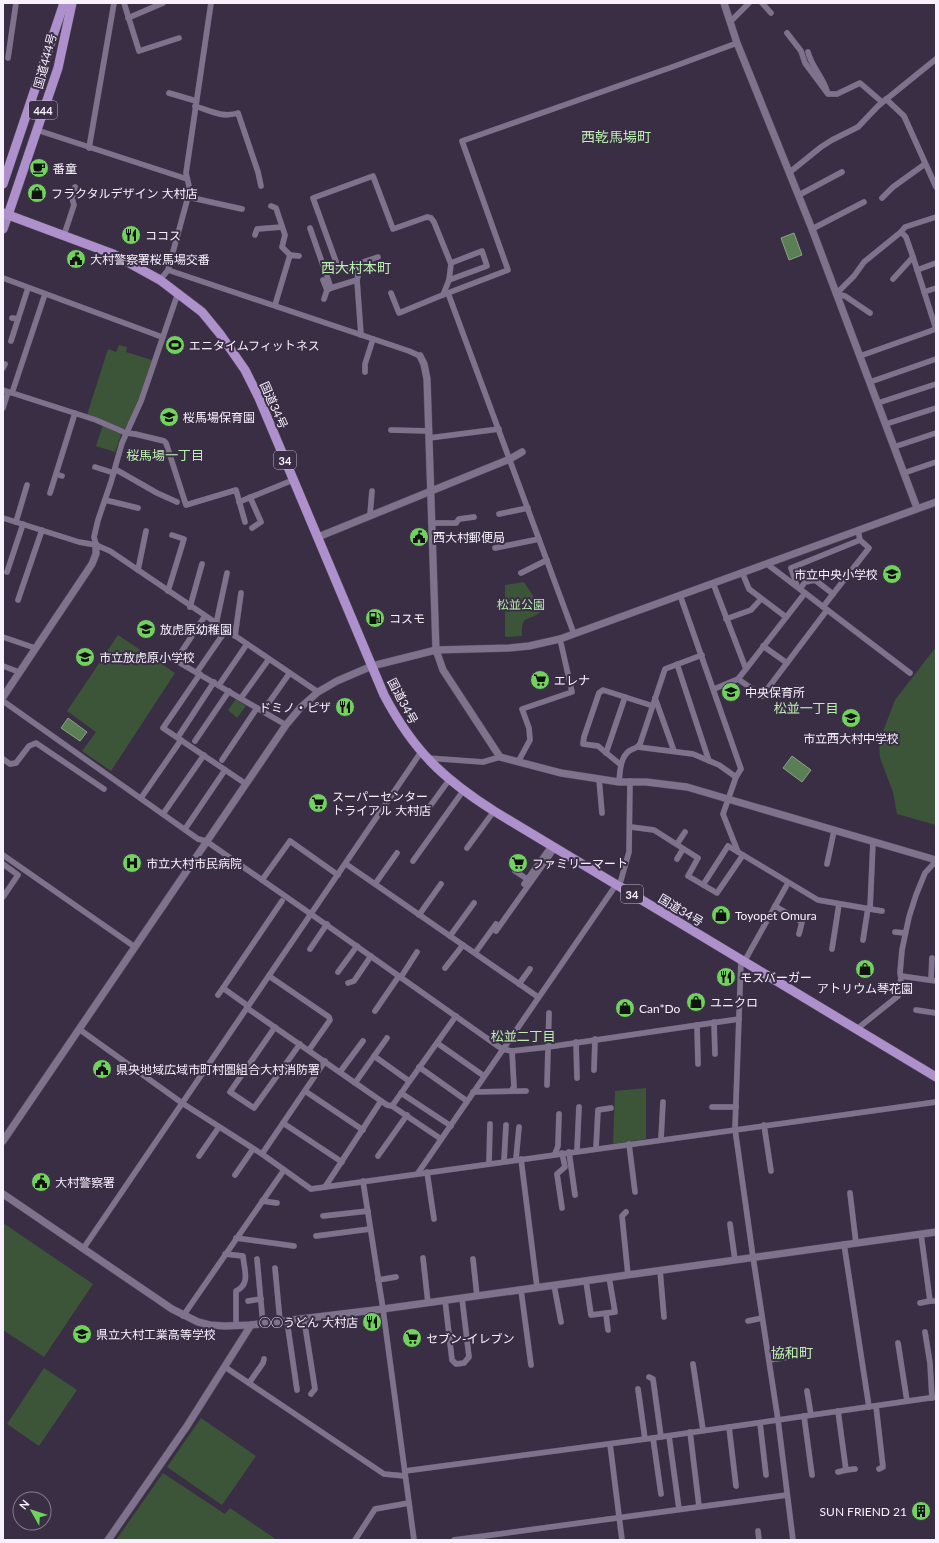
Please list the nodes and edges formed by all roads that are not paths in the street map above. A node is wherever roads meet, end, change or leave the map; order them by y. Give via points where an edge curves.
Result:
1 (16, 3) edge
2 (64, 3) edge
3 (72, 3) edge
4 (114, 3) edge
5 (124, 3) edge
6 (163, 3) edge
7 (211, 3) edge
8 (724, 3) edge
9 (749, 3) edge
10 (762, 3) edge
11 (771, 13) dead end
12 (128, 18) junction
13 (730, 22) junction
14 (787, 33) dead end
15 (179, 38) dead end
16 (737, 43) junction
17 (808, 52) dead end
18 (8, 58) dead end
19 (936, 59) edge
20 (169, 93) dead end
21 (828, 94) junction
22 (884, 100) junction
23 (196, 103) junction
24 (37, 130) junction
25 (89, 148) junction
26 (925, 164) junction
27 (790, 172) junction
28 (842, 172) dead end
29 (934, 174) edge
30 (187, 179) junction
31 (3, 184) edge
32 (261, 186) dead end
33 (75, 187) dead end
34 (936, 187) edge
35 (799, 195) junction
36 (188, 197) junction
37 (882, 198) dead end
38 (864, 202) dead end
39 (271, 206) dead end
40 (242, 208) dead end
41 (5, 214) edge
42 (936, 217) edge
43 (282, 228) junction
44 (310, 228) dead end
45 (3, 229) edge
46 (812, 229) junction
47 (901, 232) junction
48 (64, 235) junction
49 (255, 235) dead end
50 (290, 255) junction
51 (300, 256) dead end
52 (378, 257) dead end
53 (913, 257) junction
54 (451, 263) junction
55 (936, 264) edge
56 (354, 265) junction
57 (168, 270) junction
58 (917, 270) junction
59 (284, 276) junction
60 (3, 278) edge
61 (290, 278) dead end
62 (893, 279) dead end
63 (160, 280) junction
64 (323, 280) dead end
65 (357, 280) junction
66 (449, 280) junction
67 (28, 288) junction
68 (936, 288) edge
69 (329, 289) junction
70 (924, 292) junction
71 (178, 293) junction
72 (391, 293) dead end
73 (45, 294) junction
74 (446, 294) junction
75 (836, 294) junction
76 (324, 299) dead end
77 (275, 305) junction
78 (933, 312) edge
79 (870, 313) dead end
80 (12, 318) dead end
81 (18, 319) junction
82 (936, 329) edge
83 (361, 335) junction
84 (162, 337) junction
85 (373, 339) junction
86 (11, 341) dead end
87 (420, 356) joint
88 (860, 356) junction
89 (936, 359) edge
90 (365, 372) dead end
91 (870, 382) junction
92 (936, 384) edge
93 (8, 392) edge
94 (878, 403) junction
95 (3, 408) edge
96 (936, 408) edge
97 (75, 413) junction
98 (886, 424) junction
99 (391, 430) dead end
100 (498, 430) junction
101 (126, 433) junction
102 (936, 433) edge
103 (429, 434) junction
104 (894, 447) junction
105 (522, 452) dead end
106 (510, 459) junction
107 (936, 462) edge
108 (95, 467) dead end
109 (114, 471) junction
110 (904, 473) junction
111 (293, 480) junction
112 (27, 485) dead end
113 (372, 491) dead end
114 (431, 491) junction
115 (50, 493) dead end
116 (250, 497) junction
117 (105, 500) junction
118 (177, 502) dead end
119 (239, 502) junction
120 (936, 502) edge
121 (138, 508) dead end
122 (528, 508) junction
123 (917, 508) junction
124 (499, 514) dead end
125 (370, 515) junction
126 (474, 517) dead end
127 (3, 518) edge
128 (16, 522) junction
129 (245, 522) dead end
130 (431, 523) junction
131 (23, 524) junction
132 (252, 528) dead end
133 (42, 530) junction
134 (858, 530) junction
135 (146, 531) dead end
136 (172, 535) dead end
137 (318, 537) junction
138 (539, 539) junction
139 (860, 540) junction
140 (96, 545) junction
141 (495, 548) dead end
142 (547, 560) junction
143 (202, 564) dead end
144 (767, 564) junction
145 (138, 570) junction
146 (6, 572) dead end
147 (227, 572) dead end
148 (742, 572) junction
149 (521, 573) dead end
150 (713, 583) junction
151 (798, 588) junction
152 (168, 591) junction
153 (241, 592) dead end
154 (805, 593) junction
155 (833, 594) junction
156 (680, 596) junction
157 (761, 598) junction
158 (18, 600) dead end
159 (190, 607) junction
160 (825, 608) junction
161 (205, 616) junction
162 (786, 617) junction
163 (726, 619) junction
164 (216, 624) junction
165 (226, 630) junction
166 (574, 634) junction
167 (235, 636) junction
168 (3, 637) edge
169 (560, 639) junction
170 (247, 644) junction
171 (763, 646) junction
172 (35, 648) junction
173 (436, 650) junction
174 (702, 655) junction
175 (269, 659) junction
176 (787, 663) junction
177 (677, 664) junction
178 (3, 666) edge
179 (372, 666) junction
180 (746, 669) junction
181 (19, 672) junction
182 (198, 673) junction
183 (910, 673) dead end
184 (290, 674) junction
185 (738, 680) junction
186 (216, 684) junction
187 (714, 689) junction
188 (229, 691) junction
189 (318, 692) junction
190 (3, 697) edge
191 (625, 697) junction
192 (241, 698) junction
193 (655, 698) junction
194 (3, 700) edge
195 (653, 706) junction
196 (260, 709) junction
197 (286, 725) junction
198 (179, 739) junction
199 (195, 741) dead end
200 (638, 747) junction
201 (674, 751) junction
202 (606, 753) junction
203 (204, 755) junction
204 (424, 755) junction
205 (500, 757) junction
206 (3, 759) edge
207 (222, 760) dead end
208 (709, 760) junction
209 (518, 762) junction
210 (621, 765) junction
211 (225, 770) junction
212 (736, 777) junction
213 (599, 779) junction
214 (449, 780) junction
215 (630, 781) junction
216 (620, 782) junction
217 (246, 784) junction
218 (104, 789) dead end
219 (462, 791) junction
220 (141, 798) junction
221 (727, 799) junction
222 (494, 812) junction
223 (425, 813) dead end
224 (602, 813) dead end
225 (163, 814) junction
226 (631, 828) junction
227 (185, 829) junction
228 (834, 831) junction
229 (685, 832) dead end
230 (206, 842) junction
231 (873, 842) junction
232 (677, 844) junction
233 (553, 847) junction
234 (467, 848) dead end
235 (683, 849) junction
236 (397, 853) dead end
237 (740, 854) junction
238 (3, 855) edge
239 (677, 859) dead end
240 (936, 860) edge
241 (413, 861) dead end
242 (3, 864) edge
243 (346, 864) junction
244 (827, 864) dead end
245 (515, 871) dead end
246 (338, 875) junction
247 (262, 880) junction
248 (788, 883) junction
249 (375, 884) junction
250 (441, 884) dead end
251 (703, 884) junction
252 (618, 886) junction
253 (3, 897) edge
254 (282, 901) dead end
255 (474, 903) dead end
256 (839, 904) junction
257 (775, 906) junction
258 (869, 908) junction
259 (882, 911) dead end
260 (503, 914) dead end
261 (311, 915) junction
262 (420, 915) junction
263 (806, 916) dead end
264 (802, 922) junction
265 (327, 924) junction
266 (496, 931) dead end
267 (895, 932) dead end
268 (905, 933) junction
269 (799, 934) dead end
270 (450, 936) junction
271 (863, 940) dead end
272 (463, 944) junction
273 (357, 946) junction
274 (135, 947) junction
275 (832, 948) dead end
276 (310, 949) dead end
277 (418, 952) dead end
278 (475, 953) junction
279 (371, 956) junction
280 (932, 958) dead end
281 (743, 961) junction
282 (445, 968) dead end
283 (530, 969) dead end
284 (338, 972) dead end
285 (269, 976) junction
286 (400, 976) junction
287 (901, 976) junction
288 (933, 981) edge
289 (348, 983) dead end
290 (519, 984) junction
291 (223, 988) junction
292 (218, 995) dead end
293 (538, 997) junction
294 (248, 1007) junction
295 (916, 1010) dead end
296 (375, 1011) dead end
297 (549, 1013) dead end
298 (936, 1013) edge
299 (456, 1016) junction
300 (739, 1019) junction
301 (714, 1022) junction
302 (697, 1025) junction
303 (275, 1027) junction
304 (79, 1029) junction
305 (858, 1029) junction
306 (387, 1038) dead end
307 (594, 1040) junction
308 (363, 1041) dead end
309 (576, 1042) junction
310 (437, 1043) junction
311 (300, 1044) junction
312 (548, 1047) junction
313 (502, 1049) junction
314 (309, 1050) junction
315 (512, 1051) junction
316 (715, 1054) dead end
317 (374, 1056) junction
318 (325, 1061) junction
319 (698, 1064) dead end
320 (419, 1067) junction
321 (594, 1070) dead end
322 (340, 1072) junction
323 (484, 1076) junction
324 (936, 1077) edge
325 (577, 1078) dead end
326 (409, 1081) junction
327 (355, 1083) junction
328 (547, 1085) dead end
329 (304, 1091) junction
330 (511, 1091) junction
331 (526, 1091) dead end
332 (473, 1092) junction
333 (402, 1093) junction
334 (381, 1102) junction
335 (467, 1102) junction
336 (663, 1102) dead end
337 (936, 1102) edge
338 (182, 1103) junction
339 (392, 1106) junction
340 (579, 1107) dead end
341 (712, 1107) dead end
342 (736, 1107) junction
343 (611, 1108) dead end
344 (559, 1114) dead end
345 (407, 1116) junction
346 (283, 1123) junction
347 (490, 1124) dead end
348 (506, 1125) dead end
349 (764, 1125) junction
350 (450, 1126) junction
351 (219, 1127) junction
352 (519, 1127) dead end
353 (735, 1129) junction
354 (362, 1130) junction
355 (441, 1139) junction
356 (662, 1139) junction
357 (3, 1142) edge
358 (629, 1144) junction
359 (596, 1148) junction
360 (253, 1149) junction
361 (577, 1151) junction
362 (569, 1152) junction
363 (562, 1153) junction
364 (262, 1154) junction
365 (555, 1154) junction
366 (199, 1156) dead end
367 (378, 1156) dead end
368 (518, 1159) junction
369 (504, 1161) junction
370 (342, 1162) junction
371 (489, 1163) junction
372 (284, 1170) junction
373 (771, 1171) dead end
374 (427, 1172) junction
375 (418, 1173) junction
376 (235, 1175) dead end
377 (363, 1181) junction
378 (326, 1187) junction
379 (635, 1192) dead end
380 (850, 1193) dead end
381 (3, 1194) edge
382 (575, 1195) dead end
383 (262, 1201) junction
384 (277, 1203) dead end
385 (562, 1208) dead end
386 (368, 1211) junction
387 (626, 1212) dead end
388 (323, 1216) dead end
389 (434, 1219) dead end
390 (730, 1224) dead end
391 (370, 1229) junction
392 (936, 1232) edge
393 (921, 1234) junction
394 (316, 1236) dead end
395 (236, 1238) junction
396 (856, 1243) junction
397 (844, 1244) junction
398 (294, 1246) dead end
399 (83, 1249) junction
400 (226, 1254) junction
401 (753, 1257) junction
402 (423, 1258) dead end
403 (257, 1259) dead end
404 (473, 1259) dead end
405 (735, 1260) junction
406 (275, 1268) dead end
407 (660, 1270) junction
408 (628, 1275) junction
409 (396, 1277) dead end
410 (609, 1277) junction
411 (378, 1280) junction
412 (586, 1281) junction
413 (554, 1285) junction
414 (538, 1287) junction
415 (521, 1290) junction
416 (477, 1296) junction
417 (462, 1298) junction
418 (260, 1299) junction
419 (248, 1300) dead end
420 (446, 1300) junction
421 (933, 1301) edge
422 (428, 1303) junction
423 (920, 1303) dead end
424 (382, 1309) junction
425 (606, 1314) junction
426 (183, 1316) junction
427 (664, 1317) dead end
428 (762, 1318) junction
429 (304, 1319) junction
430 (283, 1321) junction
431 (748, 1321) dead end
432 (561, 1322) dead end
433 (263, 1324) junction
434 (251, 1325) junction
435 (236, 1326) junction
436 (608, 1330) dead end
437 (925, 1332) dead end
438 (898, 1343) dead end
439 (796, 1356) dead end
440 (264, 1359) dead end
441 (769, 1360) junction
442 (692, 1364) dead end
443 (531, 1365) dead end
444 (225, 1367) junction
445 (649, 1377) dead end
446 (249, 1383) junction
447 (638, 1389) dead end
448 (297, 1390) dead end
449 (807, 1391) dead end
450 (311, 1394) dead end
451 (934, 1397) edge
452 (907, 1401) junction
453 (873, 1406) junction
454 (838, 1411) junction
455 (811, 1415) junction
456 (804, 1416) junction
457 (778, 1420) junction
458 (760, 1423) junction
459 (729, 1427) junction
460 (702, 1430) junction
461 (690, 1432) junction
462 (669, 1436) junction
463 (661, 1437) junction
464 (653, 1438) junction
465 (645, 1439) junction
466 (610, 1444) junction
467 (855, 1469) dead end
468 (879, 1469) dead end
469 (846, 1470) junction
470 (838, 1472) dead end
471 (405, 1473) junction
472 (766, 1475) dead end
473 (812, 1475) dead end
474 (736, 1486) dead end
475 (661, 1494) dead end
476 (787, 1495) junction
477 (409, 1503) junction
478 (699, 1506) junction
479 (679, 1508) junction
480 (618, 1517) junction
481 (758, 1531) dead end
482 (108, 1540) edge
483 (355, 1540) edge
484 (414, 1540) edge
485 (454, 1540) edge
486 (622, 1540) edge
487 (759, 1540) edge
488 (793, 1540) edge

1 - 18 street
2 - 31 highway, 国道444号 / 444
3 - 24 highway, 国道444号 / 444 via 58,68
4 - 25 street
5 - 12 street
6 - 12 street
7 - 23 street
8 - 13 street
9 - 13 street
10 - 11 street
12 - 15 street via 139,51
13 - 16 street
14 - 21 street
16 - 27 street
16 - 74 street via 462,141 508,270
17 - 21 street
19 - 22 street
20 - 23 street
21 - 22 street via 837,94 860,83
22 - 26 street via 904,116
22 - 27 street via 858,127 821,146
23 - 30 street
23 - 32 street via 224,116 238,113
24 - 25 street
24 - 41 highway, 国道444号 / 444
25 - 30 street
26 - 29 street
26 - 37 street
27 - 35 street
28 - 35 street
29 - 34 street
30 - 36 street
33 - 48 street via 72,198 74,205
35 - 46 street
36 - 40 street
36 - 57 street
38 - 46 street
39 - 43 street via 276,208
41 - 45 main road
41 - 48 highway, 国道34号 / 34
42 - 47 street via 905,227
43 - 49 street via 257,229
43 - 50 street via 282,247
44 - 69 street
46 - 75 street
47 - 53 street via 906,237
47 - 75 street via 864,262
48 - 63 highway, 国道34号 / 34 via 114,254
50 - 51 street
50 - 59 street
52 - 56 street
53 - 58 street
53 - 62 street
54 - 56 street via 431,218 427,217 393,229 373,176 313,198 339,270
54 - 66 street
54 - 66 street via 482,251 487,266
55 - 58 street
56 - 65 street
57 - 63 street
57 - 77 street
58 - 70 street
59 - 61 street
59 - 77 street
60 - 67 street
63 - 71 highway, 国道34号 / 34
64 - 69 street
65 - 69 street
65 - 83 street
66 - 74 street
67 - 73 street
67 - 81 street
68 - 70 street
69 - 76 street
70 - 78 street
71 - 84 street
71 - 111 highway, 国道34号 / 34 via 202,312 245,370
72 - 74 street via 399,313
73 - 84 street
73 - 93 street
74 - 100 street
75 - 79 street via 845,296
75 - 88 street
77 - 83 street
78 - 82 street
80 - 81 street
81 - 86 street
82 - 88 street
83 - 85 street
84 - 101 street
85 - 87 street
85 - 90 street
87 - 103 street via 427,379
88 - 91 street
89 - 91 street
91 - 94 street
92 - 94 street
93 - 95 street
93 - 97 street
94 - 98 street
96 - 98 street
97 - 101 street
97 - 115 street via 69,443 59,475
98 - 104 street
99 - 103 street
100 - 103 street
100 - 106 street
101 - 109 street
101 - 119 street via 166,443 186,505 236,490
102 - 104 street
103 - 114 street
104 - 110 street
105 - 106 street
106 - 114 street
106 - 122 street
107 - 110 street
108 - 109 street
109 - 117 street
109 - 118 street
110 - 123 street
111 - 116 street
111 - 137 highway, 国道34号 / 34
112 - 128 street
113 - 125 street
114 - 125 street
114 - 130 street
116 - 119 street
116 - 132 street via 261,522
117 - 121 street
117 - 140 street via 94,538
119 - 129 street
120 - 123 street
122 - 124 street
122 - 138 street
123 - 134 street
125 - 137 street
126 - 130 street via 460,519 456,523
127 - 128 street
128 - 131 street
130 - 173 street
131 - 133 street
131 - 146 street
133 - 140 street
133 - 158 street
134 - 139 street
134 - 144 street
135 - 145 street
136 - 152 street via 184,539
137 - 179 highway, 国道34号 / 34
138 - 141 street
138 - 142 street
139 - 151 street via 791,568
139 - 155 street via 869,548
140 - 145 street via 110,551
140 - 172 street via 92,564
142 - 149 street
142 - 166 street
143 - 159 street
144 - 148 street
144 - 151 street
145 - 152 street
147 - 164 street
148 - 150 street
148 - 157 street via 749,589
150 - 156 street
150 - 163 street
151 - 154 street
151 - 155 street via 805,582 815,580
152 - 159 street
153 - 167 street
154 - 160 street
154 - 162 street
155 - 160 street
156 - 166 street
156 - 174 street
157 - 162 street
157 - 163 street via 751,610
159 - 161 street
160 - 176 street
160 - 183 street
161 - 164 street
161 - 182 street via 178,657 180,663
162 - 171 street
163 - 180 street
164 - 165 street
165 - 167 street
165 - 182 street
166 - 169 street
167 - 170 street
168 - 172 street
169 - 173 street via 509,648
169 - 209 street via 572,692 522,709 529,728 530,740
170 - 175 street
170 - 186 street
171 - 176 street
171 - 180 street
172 - 181 street
173 - 179 street
173 - 205 street via 443,670
174 - 177 street
174 - 187 street
175 - 184 street
175 - 192 street
176 - 185 street via 762,696
177 - 193 street via 665,669
177 - 208 street
178 - 181 street
179 - 189 street
179 - 204 highway, 国道34号 / 34 via 396,717
180 - 185 street
181 - 190 street
182 - 186 street
182 - 198 street via 163,728
184 - 189 street
184 - 196 street
185 - 187 street
186 - 188 street
186 - 198 street
187 - 212 street via 741,769
188 - 192 street
188 - 199 street
189 - 197 street
191 - 195 street
191 - 202 street
191 - 202 street via 602,690 589,722 583,744 598,746
192 - 196 street
193 - 195 street
193 - 201 street
194 - 220 street
195 - 200 street
196 - 197 street
196 - 207 street
197 - 217 street
198 - 203 street
198 - 220 street
200 - 201 street
200 - 210 street via 628,752
201 - 208 street
202 - 210 street
203 - 211 street
203 - 225 street
204 - 205 street via 484,762
204 - 214 highway, 国道34号 / 34
204 - 243 street
205 - 209 street
206 - 218 street via 10,764 16,763 29,746 36,743
208 - 212 street
209 - 213 street
210 - 216 street
211 - 217 street
211 - 227 street
212 - 221 street
213 - 216 street
213 - 224 street
214 - 219 highway, 国道34号 / 34
214 - 223 street
215 - 216 street
215 - 221 street via 687,787
215 - 226 street
217 - 230 street
219 - 222 highway, 国道34号 / 34
219 - 241 street
220 - 225 street
221 - 228 street
221 - 237 street via 723,814
222 - 233 highway, 国道34号 / 34
222 - 234 street
225 - 227 street
226 - 232 street via 654,830
226 - 252 street via 629,852
227 - 230 street
228 - 231 street
228 - 244 street
229 - 232 street
230 - 247 street
230 - 274 street
231 - 240 street
231 - 258 street
232 - 235 street
233 - 245 street via 525,881
233 - 252 highway, 国道34号 / 34
233 - 266 street
235 - 239 street
235 - 251 street via 698,858 688,876
236 - 249 street
237 - 248 street
237 - 251 street via 728,846
237 - 251 street via 717,893
238 - 274 street
240 - 268 street via 925,873 916,894
242 - 253 street via 18,875
243 - 246 street
243 - 249 street
246 - 247 street via 290,841
246 - 261 street
247 - 261 street
248 - 256 street via 818,900
248 - 257 street
249 - 262 street
250 - 262 street
252 - 281 highway, 国道34号 / 34
252 - 293 street
254 - 291 street
255 - 270 street
256 - 258 street
256 - 275 street
257 - 264 street
257 - 281 street
258 - 259 street
258 - 271 street
260 - 278 street
261 - 265 street
261 - 285 street
262 - 270 street
263 - 264 street
264 - 269 street
265 - 273 street
265 - 276 street
267 - 268 street
268 - 287 street
270 - 272 street
272 - 278 street
272 - 282 street
273 - 279 street
273 - 284 street
274 - 304 street
277 - 286 street
278 - 290 street
279 - 286 street
279 - 289 street via 354,981
280 - 288 street
281 - 300 street
281 - 305 highway, 国道34号 / 34
283 - 290 street
285 - 294 street
285 - 314 street via 329,1017 330,1020
286 - 296 street
286 - 299 street
287 - 288 street
287 - 305 street via 898,996
290 - 293 street
291 - 292 street
291 - 294 street
293 - 313 street
294 - 303 street
294 - 338 street
295 - 298 street
297 - 312 street
299 - 310 street
299 - 313 street
300 - 301 street
300 - 342 street
301 - 302 street
301 - 316 street
302 - 307 street
302 - 319 street
303 - 311 street
303 - 311 street via 230,1092 254,1108
304 - 338 street
304 - 357 street
305 - 324 highway, 国道34号 / 34
306 - 317 street
307 - 309 street
307 - 321 street
308 - 322 street
309 - 312 street
309 - 325 street
310 - 320 street
310 - 323 street
311 - 314 street
312 - 315 street
312 - 328 street
313 - 315 street
313 - 323 street
314 - 318 street
315 - 330 street via 514,1087
317 - 326 street
317 - 327 street
318 - 322 street
318 - 329 street
320 - 326 street
320 - 335 street
322 - 327 street
323 - 332 street
326 - 333 street
327 - 334 street
329 - 346 street
329 - 354 street
330 - 331 street
330 - 332 street
332 - 335 street
333 - 339 street
333 - 350 street
334 - 339 street
334 - 354 street
335 - 350 street
336 - 356 street
337 - 349 street
338 - 351 street
338 - 399 street
339 - 345 street
340 - 361 street
341 - 342 street
342 - 353 street
343 - 359 street via 598,1110
344 - 365 street via 558,1146
345 - 355 street
345 - 367 street
346 - 364 street
346 - 370 street
347 - 371 street
348 - 369 street
349 - 353 street
349 - 373 street
350 - 355 street
351 - 360 street
351 - 366 street
352 - 368 street
353 - 356 street
353 - 401 street
354 - 370 street
355 - 375 street
356 - 358 street
358 - 359 street
358 - 379 street
359 - 361 street
360 - 364 street
360 - 376 street
361 - 362 street
362 - 363 street
362 - 382 street
363 - 365 street
363 - 385 street via 565,1167 557,1174
364 - 372 street
365 - 368 street
368 - 369 street
368 - 414 street
369 - 371 street
370 - 378 street
371 - 374 street
372 - 378 street via 311,1189
372 - 383 street
374 - 375 street
374 - 389 street
375 - 377 street
377 - 378 street
377 - 386 street
380 - 396 street
381 - 399 street
383 - 384 street
383 - 395 street
386 - 388 street
386 - 391 street
387 - 408 street via 622,1216
390 - 405 street
391 - 394 street
391 - 411 street
392 - 393 street
393 - 396 street
393 - 421 street
395 - 398 street
395 - 400 street
396 - 397 street
397 - 401 street
397 - 453 street
399 - 426 street
400 - 426 street
400 - 435 street via 243,1256 245,1283 236,1291
401 - 405 street
401 - 428 street
402 - 422 street
403 - 418 street
404 - 416 street
405 - 407 street
406 - 430 street
407 - 408 street
407 - 427 street
408 - 410 street
409 - 411 street
410 - 412 street
410 - 425 street via 615,1312
411 - 424 street
412 - 413 street
412 - 425 street via 591,1315
413 - 414 street
413 - 432 street
414 - 415 street
415 - 416 street
415 - 443 street
416 - 417 street
417 - 420 street
417 - 420 street via 470,1357 464,1363 456,1364 452,1360
418 - 419 street
418 - 433 street
420 - 422 street
421 - 423 street
422 - 424 street
424 - 429 street
424 - 471 street
425 - 436 street
426 - 435 street via 198,1322
428 - 431 street
428 - 441 street
429 - 430 street
429 - 450 street via 314,1389
430 - 433 street
430 - 448 street
433 - 434 street
434 - 435 street
434 - 444 street
437 - 451 street
438 - 452 street
439 - 441 street
440 - 446 street
441 - 457 street
442 - 460 street
444 - 446 street
444 - 482 street
445 - 463 street via 653,1379
446 - 471 street via 384,1474
447 - 465 street
449 - 455 street
451 - 452 street
452 - 453 street
453 - 454 street
453 - 468 street via 884,1467
454 - 455 street
454 - 469 street
455 - 456 street
456 - 457 street
456 - 473 street
457 - 458 street
457 - 476 street
458 - 459 street
458 - 472 street
459 - 460 street
459 - 474 street
460 - 461 street
461 - 462 street
461 - 478 street
462 - 463 street
462 - 479 street
463 - 464 street
464 - 465 street
464 - 475 street
465 - 466 street
466 - 471 street
466 - 480 street
467 - 469 street
469 - 470 street
471 - 477 street
476 - 478 street
476 - 488 street
477 - 483 street via 375,1509
477 - 484 street
478 - 479 street
479 - 480 street
480 - 485 street
480 - 486 street
481 - 487 street

